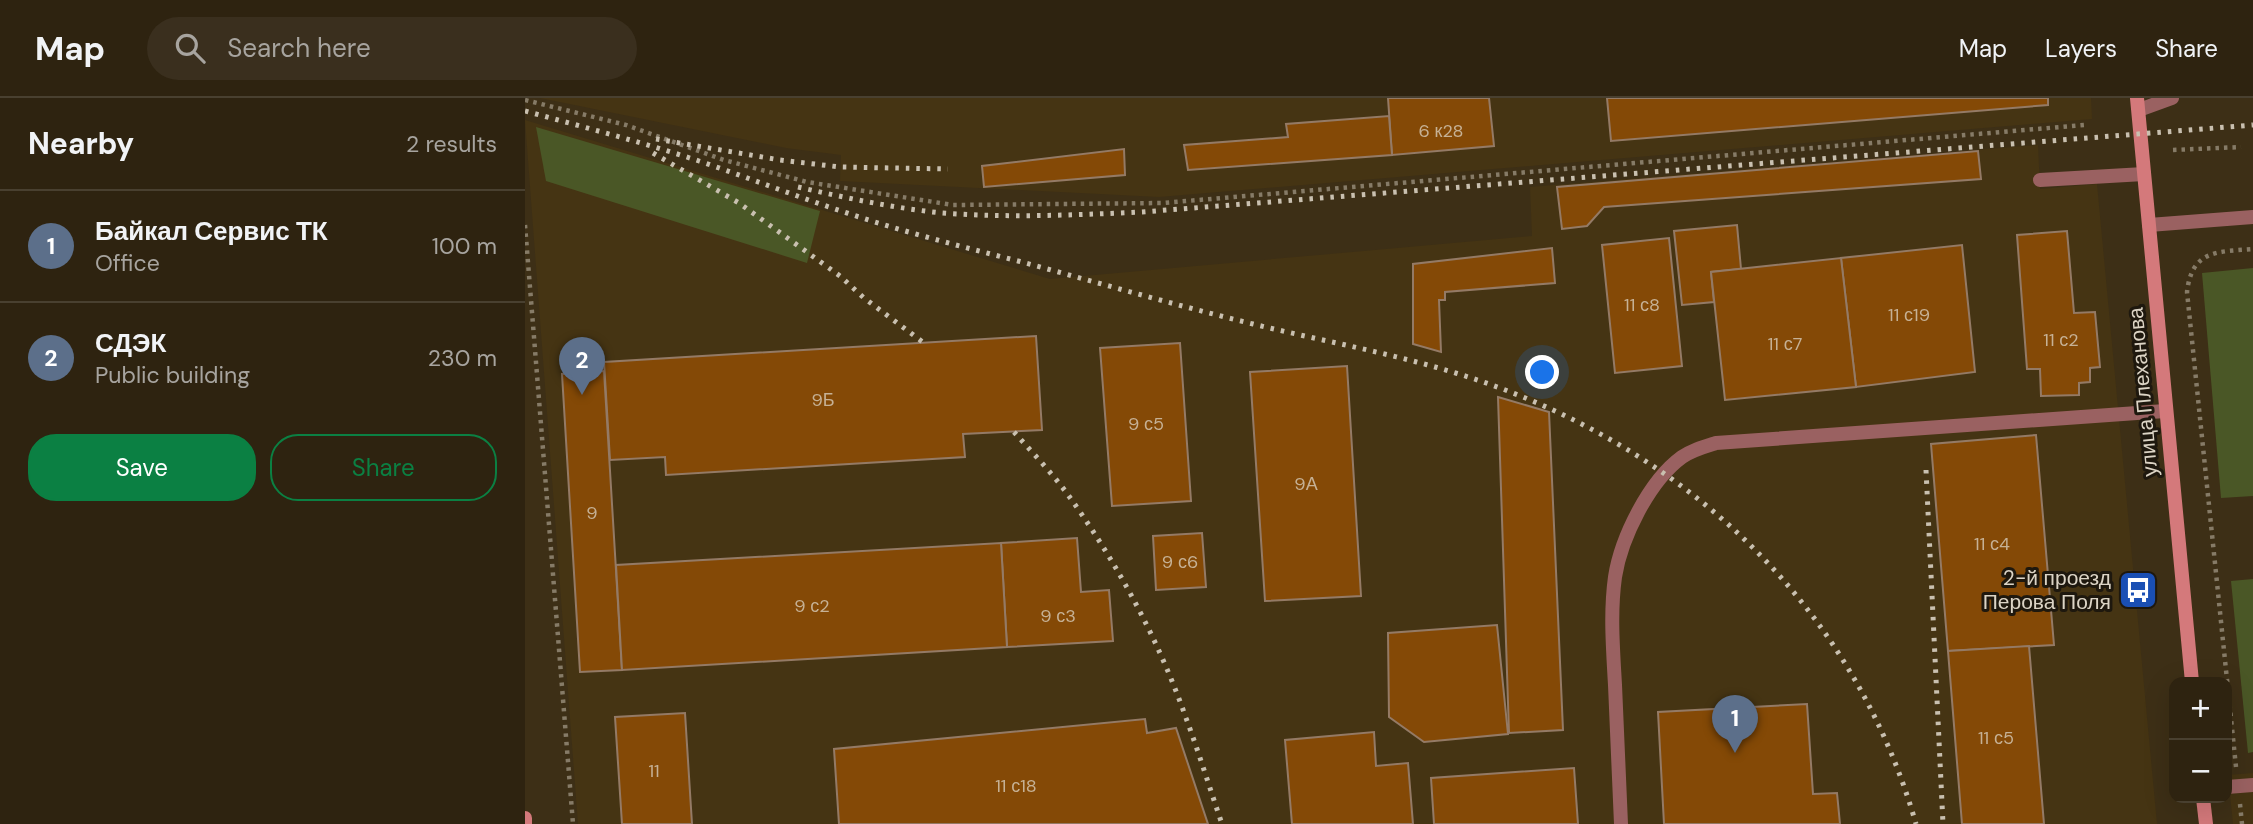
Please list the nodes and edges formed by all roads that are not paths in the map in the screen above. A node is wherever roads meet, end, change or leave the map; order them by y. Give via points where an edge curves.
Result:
1 (2172, 98) edge
2 (2138, 104) edge
3 (2144, 174) junction
4 (2040, 180) dead end
5 (2253, 217) edge
6 (2149, 225) junction
7 (2165, 411) junction
8 (2192, 677) edge
9 (2204, 803) edge
10 (525, 818) edge
11 (526, 824) edge
12 (1621, 824) edge
13 (2206, 824) edge

1 - 2 street
2 - 3 main road, улица Плеханова
3 - 4 street
3 - 6 main road, улица Плеханова
5 - 6 street
6 - 7 main road, улица Плеханова
7 - 8 main road, улица Плеханова
7 - 12 street via 1716,443 1679,459 1650,492 1624,545 1616,575 1612,611
9 - 13 main road
10 - 11 main road

